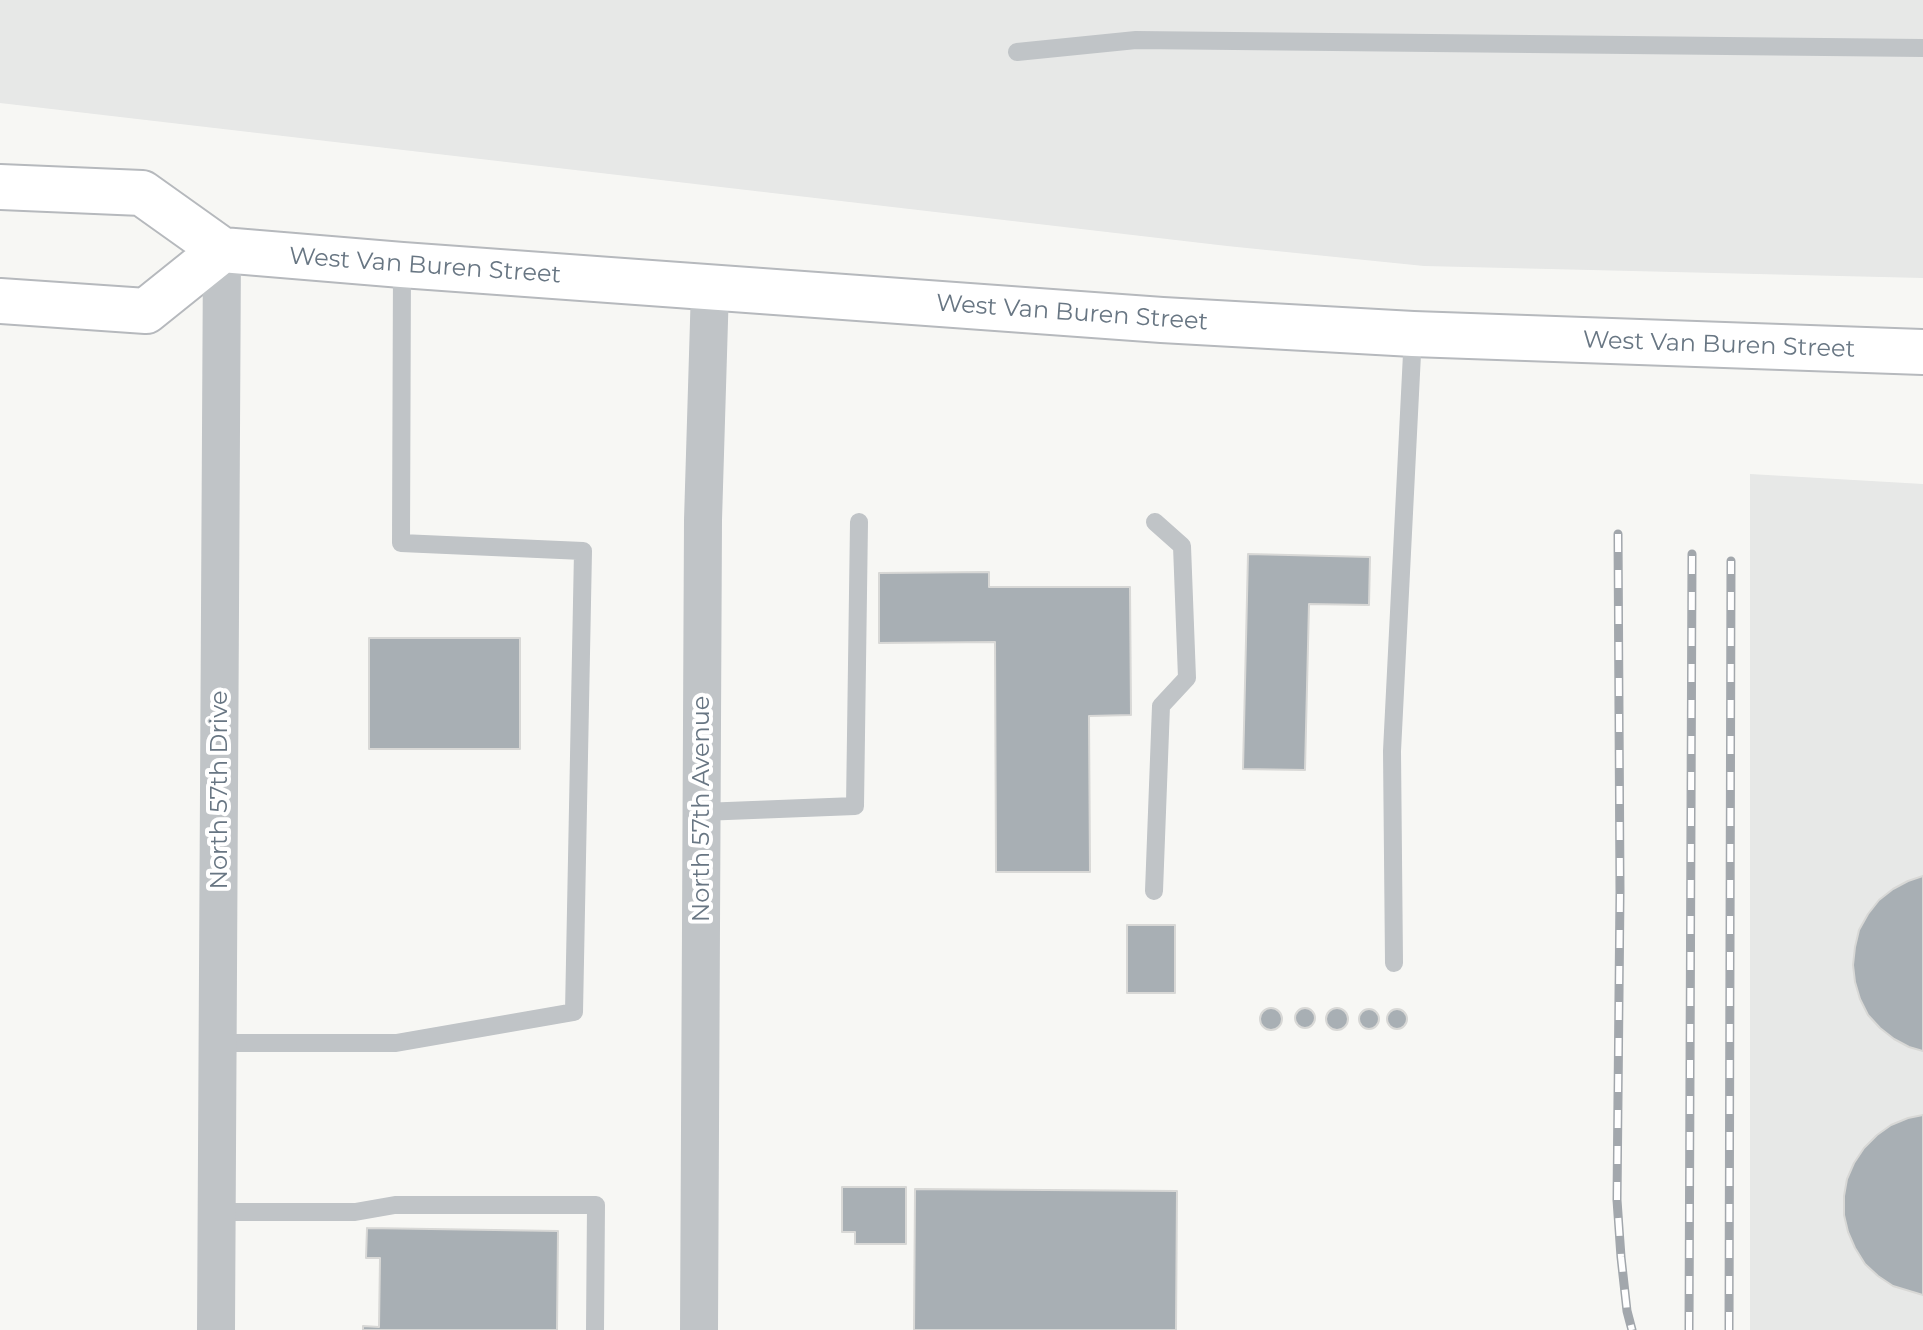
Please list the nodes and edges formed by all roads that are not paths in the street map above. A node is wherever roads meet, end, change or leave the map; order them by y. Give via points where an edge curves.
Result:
1 (1923, 48) edge
2 (1017, 52) dead end
3 (0, 187) edge
4 (222, 250) junction
5 (402, 265) junction
6 (710, 288) junction
7 (0, 301) edge
8 (1413, 334) junction
9 (1923, 352) edge
10 (859, 522) dead end
11 (1155, 522) dead end
12 (702, 812) junction
13 (1154, 891) dead end
14 (1394, 963) dead end
15 (218, 1043) junction
16 (217, 1212) junction
17 (216, 1330) edge
18 (595, 1330) edge
19 (699, 1330) edge

1 - 2 lane via 1136,40
3 - 4 main road via 142,193
4 - 5 main road, West Van Buren Street
4 - 7 main road via 146,311
4 - 15 street, North 57th Drive
5 - 6 main road, West Van Buren Street
5 - 15 lane via 401,543 583,551 574,1012 396,1043
6 - 8 main road, West Van Buren Street
6 - 12 street, North 57th Avenue
8 - 9 main road, West Van Buren Street
8 - 14 lane via 1392,751
10 - 12 lane via 855,806
11 - 13 lane via 1182,546 1187,678 1161,706
12 - 19 street, North 57th Avenue
15 - 16 street, North 57th Drive
16 - 17 street, North 57th Drive
16 - 18 lane via 596,1205

